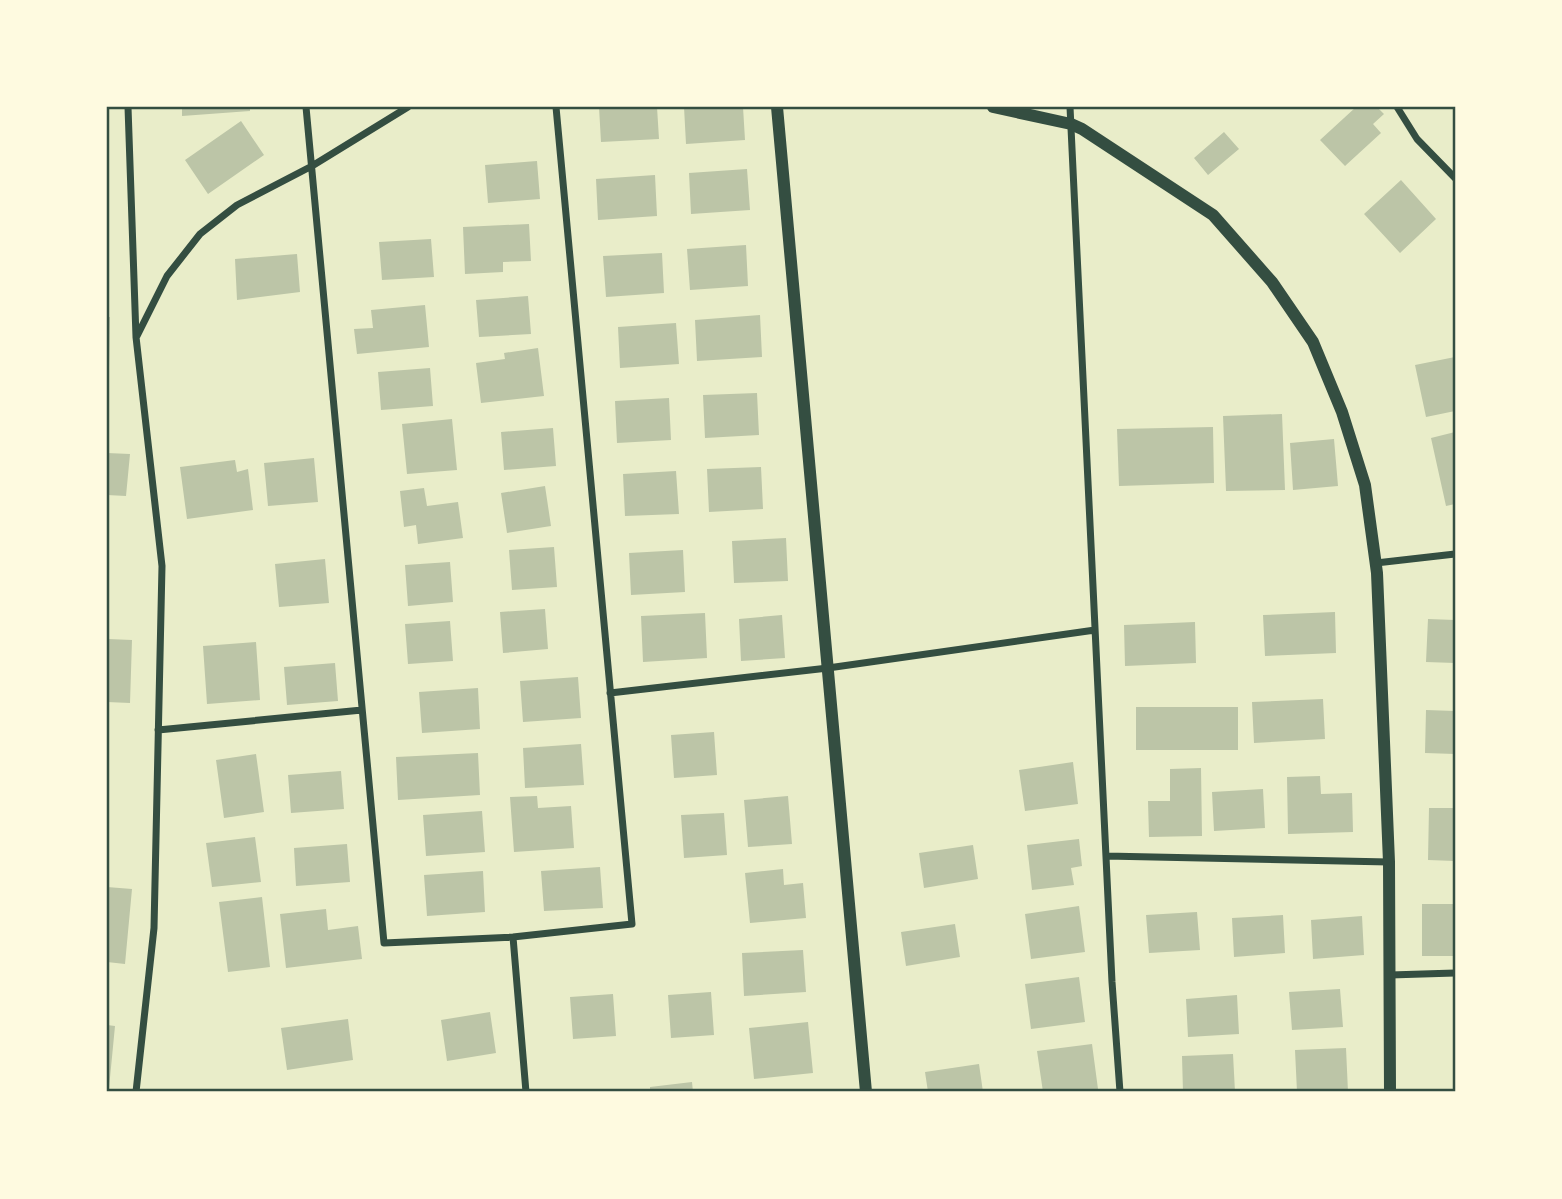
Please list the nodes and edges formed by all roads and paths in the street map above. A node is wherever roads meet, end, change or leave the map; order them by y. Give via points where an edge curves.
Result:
1 (128, 107) edge
2 (306, 107) edge
3 (408, 107) edge
4 (556, 107) edge
5 (777, 107) edge
6 (993, 107) edge
7 (1070, 107) edge
8 (1396, 107) edge
9 (1071, 124) junction
10 (312, 166) junction
11 (1455, 178) edge
12 (136, 337) junction
13 (1455, 554) edge
14 (1376, 563) junction
15 (1095, 631) junction
16 (828, 668) junction
17 (610, 693) junction
18 (362, 710) junction
19 (158, 730) junction
20 (1106, 856) junction
21 (1389, 862) junction
22 (513, 937) junction
23 (1455, 973) edge
24 (1390, 975) junction
25 (136, 1092) edge
26 (526, 1092) edge
27 (866, 1092) edge
28 (1121, 1092) edge
29 (1390, 1092) edge

1 - 12 street
2 - 10 street
3 - 10 street
4 - 17 street
5 - 16 street
6 - 9 street
7 - 9 street
8 - 11 street via 1417,139
9 - 14 street via 1213,215 1272,282 1313,342 1342,412 1365,485
9 - 15 street
10 - 12 street via 237,205 200,234 167,276
10 - 18 street
12 - 19 street via 162,566
13 - 14 street
14 - 21 street
15 - 16 street
15 - 20 street
16 - 17 street
16 - 27 street
17 - 22 street via 632,923
18 - 19 street
18 - 22 street via 384,943
19 - 25 street via 154,928
20 - 21 street
20 - 28 street
21 - 24 street
22 - 26 street
23 - 24 street
24 - 29 street

